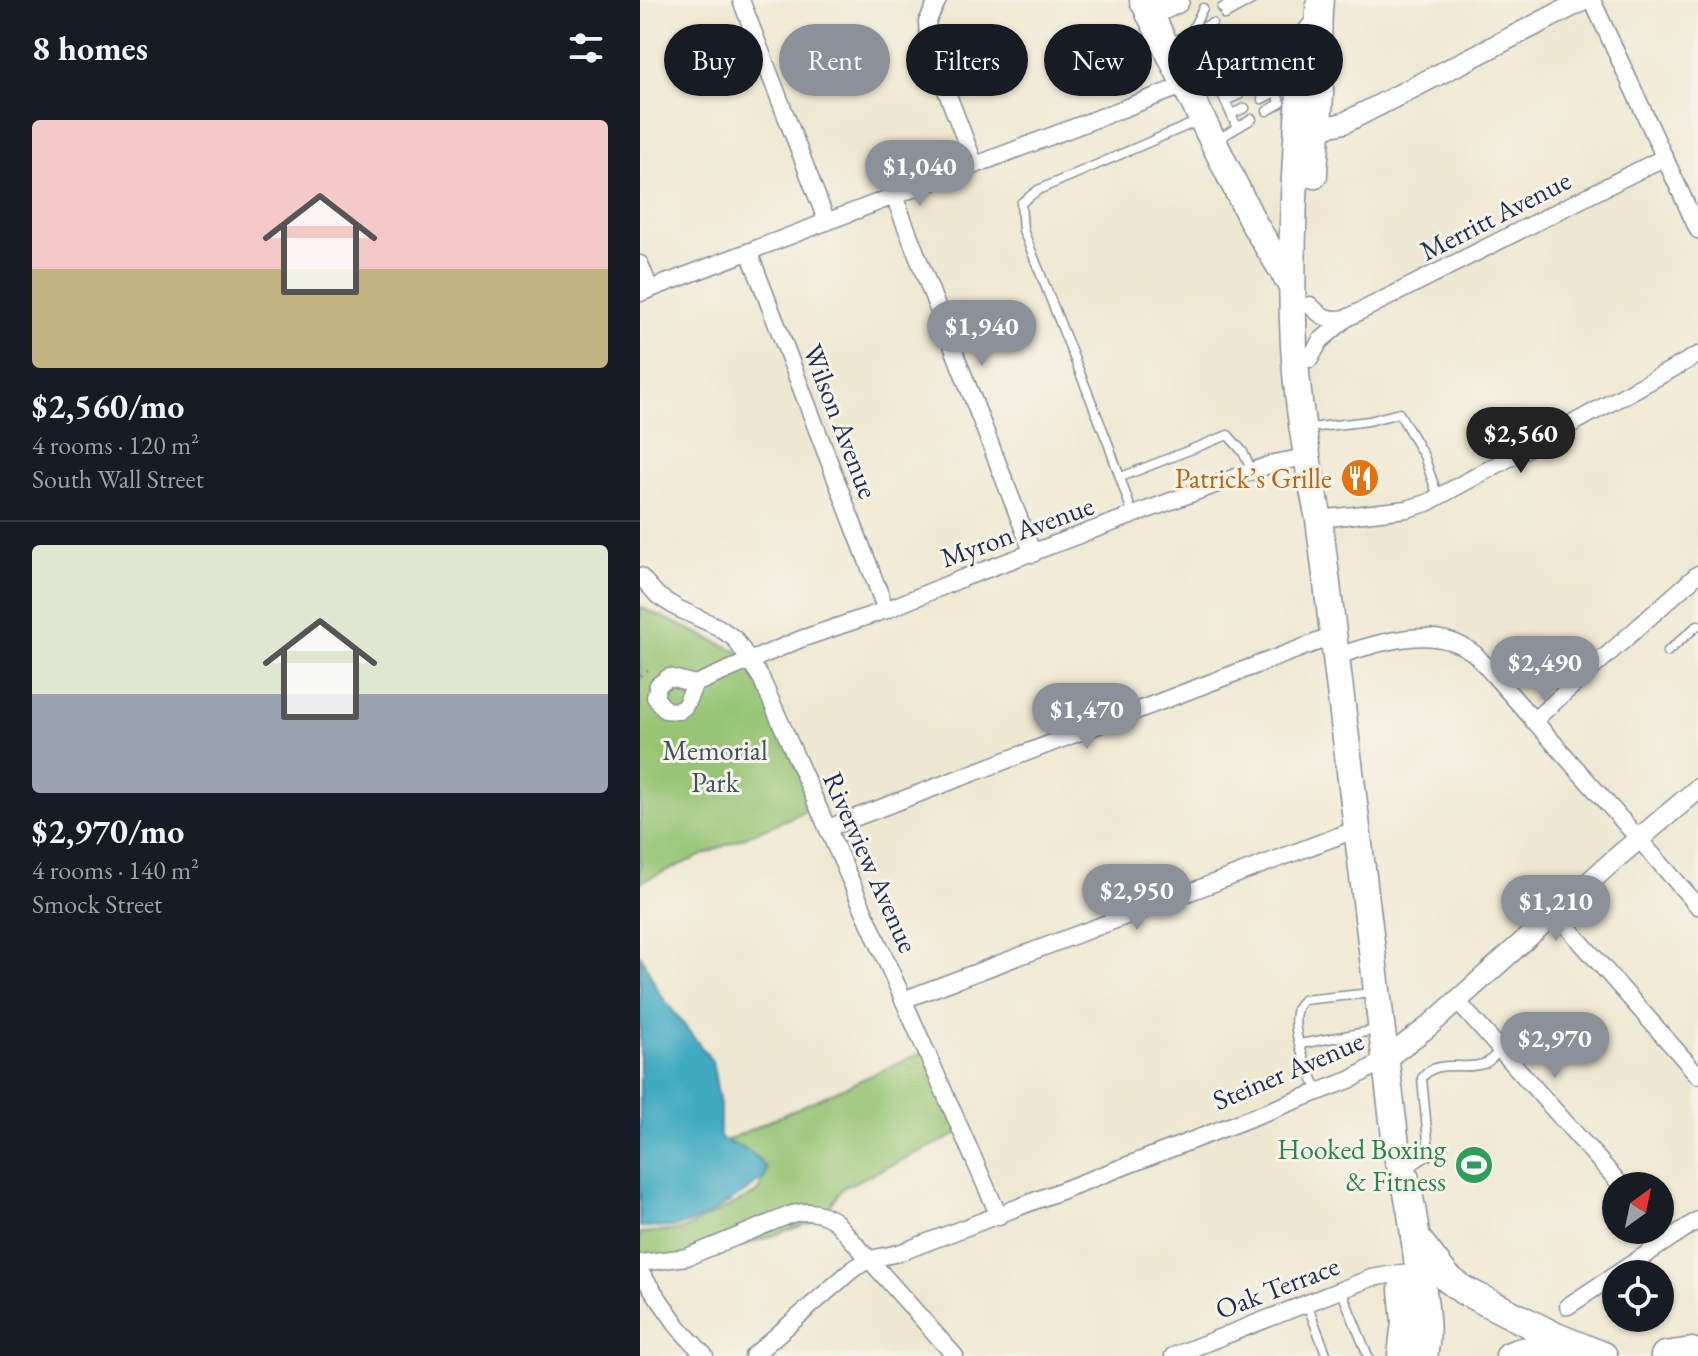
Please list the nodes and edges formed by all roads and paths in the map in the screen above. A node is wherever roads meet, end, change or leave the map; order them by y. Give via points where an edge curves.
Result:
1 (741, 0) edge
2 (938, 0) edge
3 (1176, 0) edge
4 (1252, 0) edge
5 (1584, 0) edge
6 (1592, 0) edge
7 (1237, 2) edge
8 (1146, 6) edge
9 (1224, 12) dead end
10 (1315, 20) edge
11 (1191, 33) joint
12 (1168, 44) edge
13 (1165, 45) junction
14 (1168, 51) edge
15 (1168, 91) edge
16 (1190, 96) edge
17 (1222, 96) edge
18 (1237, 96) edge
19 (1268, 96) edge
20 (1281, 96) edge
21 (1262, 99) dead end
22 (1225, 101) junction
23 (1290, 104) junction
24 (1245, 108) dead end
25 (1267, 111) dead end
26 (1231, 114) junction
27 (1252, 119) dead end
28 (1237, 127) junction
29 (1316, 129) junction
30 (1208, 131) junction
31 (1665, 157) junction
32 (975, 165) junction
33 (894, 196) junction
34 (827, 222) junction
35 (1254, 224) junction
36 (1698, 230) edge
37 (749, 252) junction
38 (640, 264) edge
39 (645, 291) edge
40 (1302, 296) junction
41 (1347, 318) junction
42 (1302, 352) junction
43 (1698, 355) edge
44 (1318, 427) junction
45 (1306, 457) junction
46 (1252, 471) junction
47 (1121, 477) junction
48 (1438, 498) junction
49 (1133, 515) junction
50 (1319, 519) junction
51 (1033, 554) junction
52 (1698, 574) edge
53 (640, 576) edge
54 (886, 610) junction
55 (1698, 625) edge
56 (1335, 646) junction
57 (1667, 652) dead end
58 (749, 660) junction
59 (695, 684) dead end
60 (1533, 721) junction
61 (1698, 789) edge
62 (828, 828) junction
63 (1357, 829) junction
64 (1639, 839) junction
65 (1698, 906) edge
66 (1556, 914) junction
67 (1376, 992) junction
68 (903, 1000) junction
69 (1457, 1001) junction
70 (1381, 1029) junction
71 (1300, 1044) junction
72 (1501, 1050) junction
73 (1384, 1060) junction
74 (1698, 1075) edge
75 (1318, 1091) junction
76 (1406, 1156) junction
77 (1610, 1172) edge
78 (999, 1216) junction
79 (1698, 1220) edge
80 (1674, 1229) edge
81 (1415, 1237) junction
82 (1650, 1244) edge
83 (870, 1259) junction
84 (640, 1263) edge
85 (640, 1272) edge
86 (1401, 1273) junction
87 (1341, 1290) junction
88 (1307, 1304) junction
89 (1568, 1306) dead end
90 (1428, 1350) edge
91 (705, 1356) edge
92 (753, 1356) edge
93 (955, 1356) edge
94 (1173, 1356) edge
95 (1327, 1356) edge
96 (1368, 1356) edge
97 (1402, 1356) edge
98 (1510, 1356) edge
99 (1555, 1356) edge
100 (1603, 1356) edge

1 - 34 street
2 - 32 street via 927,22 929,46
3 - 8 main road
4 - 7 lane
5 - 29 street via 1344,123
6 - 31 street
7 - 9 lane
8 - 13 main road
10 - 23 main road
10 - 29 main road via 1320,45
11 - 11 lane via 1208,15 1196,22
12 - 13 lane
13 - 14 main road
15 - 32 street
16 - 30 main road
17 - 22 lane
18 - 22 lane
19 - 21 lane
20 - 23 lane
22 - 26 lane
23 - 25 lane
23 - 40 main road
24 - 26 lane
26 - 28 lane
27 - 28 lane
28 - 30 lane
29 - 40 main road
30 - 35 main road
30 - 47 lane via 1038,190 1021,203 1023,230
31 - 36 street
31 - 41 street, Merritt Avenue
32 - 33 street
33 - 34 street
33 - 51 street
34 - 37 street
35 - 40 main road
35 - 42 main road
37 - 39 street
37 - 54 street, Wilson Avenue
38 - 39 street
40 - 41 street via 1324,318
40 - 42 main road
41 - 42 street, Merritt Avenue
42 - 44 main road
42 - 45 main road
43 - 48 street
44 - 48 lane via 1399,413 1424,456
44 - 50 main road
45 - 46 street, Myron Avenue
45 - 50 main road
46 - 47 lane via 1228,435
46 - 49 street, Myron Avenue
47 - 49 lane
48 - 50 street via 1407,509
49 - 51 street, Myron Avenue
50 - 56 main road
51 - 54 street, Myron Avenue
52 - 60 street
53 - 58 street, Riverview Avenue via 658,596 735,639
54 - 58 street, Myron Avenue
55 - 57 lane
56 - 60 street via 1431,636 1450,639 1475,654
56 - 62 street
56 - 63 main road
58 - 59 street, Myron Avenue
58 - 62 street, Riverview Avenue
60 - 64 street
61 - 64 street, Steiner Avenue
62 - 68 street, Riverview Avenue
63 - 67 main road
63 - 68 street
64 - 65 street
64 - 66 street, Steiner Avenue
66 - 69 street, Steiner Avenue
66 - 74 street
67 - 70 main road
67 - 71 lane via 1303,1000 1295,1012
68 - 78 street, Riverview Avenue
69 - 72 street
69 - 73 street, Steiner Avenue
70 - 71 lane
70 - 73 main road
71 - 75 lane
72 - 76 lane via 1485,1063 1437,1067 1422,1078 1428,1141
72 - 77 street
73 - 75 street, Steiner Avenue
73 - 76 main road
75 - 78 street, Steiner Avenue
76 - 81 highway
76 - 86 highway via 1396,1212
78 - 83 street, Steiner Avenue
79 - 80 street
81 - 90 highway
81 - 100 highway via 1463,1290
82 - 89 street
83 - 84 street via 836,1222 811,1212 792,1214 687,1257
83 - 92 street, Steiner Avenue
83 - 93 street
85 - 91 street
86 - 87 street, Oak Terrace
86 - 97 highway via 1406,1322
87 - 88 street, Oak Terrace
87 - 96 lane
88 - 94 street, Oak Terrace
88 - 95 lane
98 - 99 highway via 1528,1350

